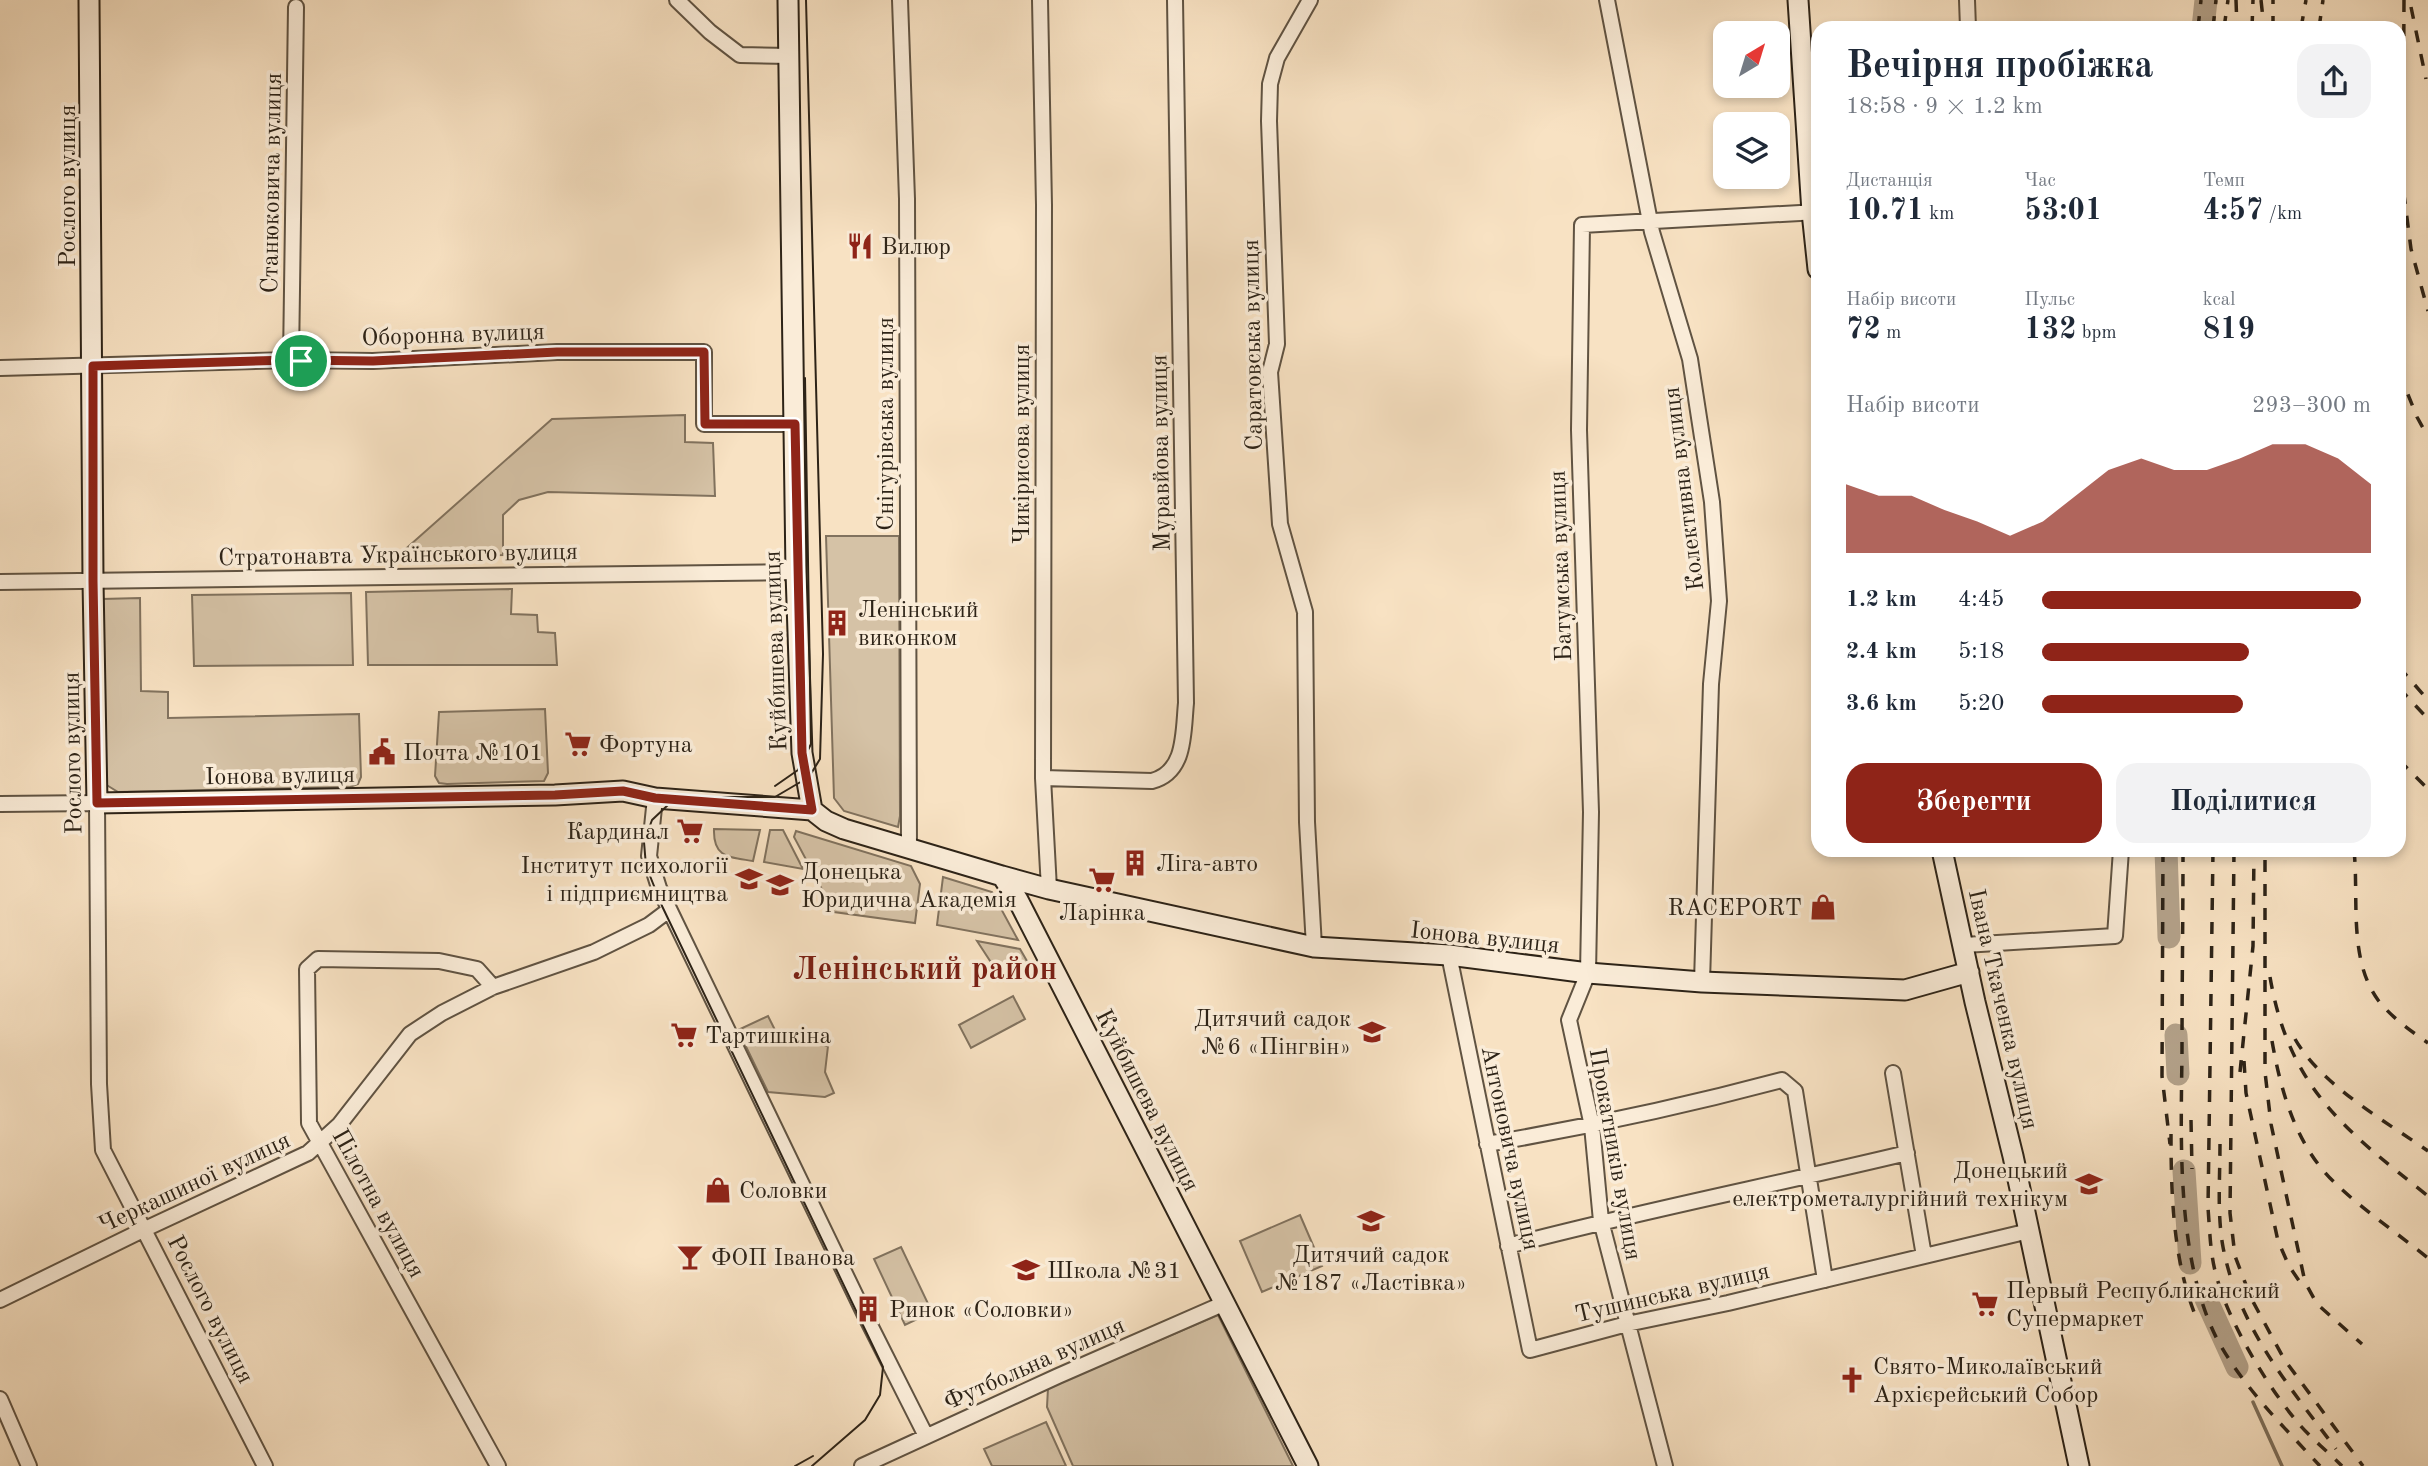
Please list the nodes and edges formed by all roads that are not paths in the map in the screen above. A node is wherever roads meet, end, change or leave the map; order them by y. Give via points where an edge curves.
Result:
1 (89, 0) edge
2 (677, 0) edge
3 (788, 0) edge
4 (900, 0) edge
5 (1040, 0) edge
6 (1175, 0) edge
7 (1310, 0) edge
8 (1608, 0) edge
9 (1798, 0) edge
10 (1967, 0) edge
11 (296, 7) dead end
12 (1968, 21) edge
13 (789, 56) junction
14 (1811, 162) edge
15 (1811, 212) edge
16 (1650, 222) junction
17 (291, 360) junction
18 (93, 366) junction
19 (0, 368) edge
20 (795, 424) junction
21 (796, 572) junction
22 (93, 581) junction
23 (0, 582) edge
24 (1043, 778) junction
25 (655, 798) junction
26 (97, 803) junction
27 (0, 804) edge
28 (812, 810) junction
29 (909, 848) junction
30 (1944, 857) edge
31 (2121, 857) edge
32 (1002, 876) junction
33 (1049, 889) junction
34 (669, 910) junction
35 (1964, 944) junction
36 (1314, 947) junction
37 (1449, 955) junction
38 (1969, 972) junction
39 (1588, 973) junction
40 (1702, 982) junction
41 (493, 987) junction
42 (1894, 1073) dead end
43 (1592, 1126) junction
44 (319, 1143) junction
45 (1488, 1144) junction
46 (1907, 1153) junction
47 (1807, 1177) junction
48 (1601, 1221) junction
49 (143, 1230) junction
50 (2029, 1231) junction
51 (1508, 1246) junction
52 (1924, 1256) junction
53 (1825, 1280) junction
54 (0, 1300) edge
55 (1225, 1303) junction
56 (1626, 1324) junction
57 (1530, 1349) joint
58 (0, 1399) edge
59 (926, 1436) junction
60 (29, 1466) edge
61 (265, 1466) edge
62 (498, 1466) edge
63 (862, 1466) edge
64 (1308, 1466) edge
65 (1665, 1466) edge
66 (2079, 1466) edge

1 - 18 main road, Рослого вулиця
2 - 13 street via 740,55
3 - 13 main road, Куйбишева вулиця
4 - 29 street, Снігурівська вулиця via 907,200
5 - 24 street, Чикірисова вулиця
6 - 24 street, Муравйова вулиця via 1184,727 1177,764 1166,777 1152,781
7 - 36 street, Саратовська вулиця via 1277,58 1270,85 1277,344 1270,372 1280,524 1305,612 1307,822
8 - 16 street, Колективна вулиця
9 - 14 main road
10 - 12 street
11 - 17 street, Станюковича вулиця
13 - 20 main road, Куйбишева вулиця
15 - 16 street
16 - 39 street, Батумська вулиця via 1582,225 1579,430 1591,812
16 - 40 street, Колективна вулиця via 1690,359 1712,502 1719,601 1711,684
17 - 18 street, Оборонна вулиця
17 - 20 street, Оборонна вулиця via 704,352 705,424
18 - 19 street, Оборонна вулиця
18 - 22 main road, Рослого вулиця
20 - 21 main road, Куйбишева вулиця
21 - 22 street, Стратонавта Українського вулиця
21 - 28 main road, Куйбишева вулиця via 802,753
22 - 23 street, Стратонавта Українського вулиця
22 - 26 main road, Рослого вулиця
24 - 33 street, Чикірисова вулиця
25 - 26 main road, Іонова вулиця via 623,791
25 - 28 main road, Іонова вулиця
25 - 34 street via 649,856
26 - 27 street, Іонова вулиця
26 - 49 street, Рослого вулиця via 103,1150
28 - 29 main road via 844,829
29 - 32 main road
30 - 35 main road, Івана Ткаченка вулиця
31 - 35 street via 2115,936
32 - 33 main road, Іонова вулиця
32 - 55 main road, Куйбишева вулиця
33 - 36 main road, Іонова вулиця
34 - 41 street, Черкашиної вулиця via 594,952
34 - 59 street
35 - 38 main road, Івана Ткаченка вулиця
36 - 37 main road, Іонова вулиця
37 - 39 main road, Іонова вулиця
37 - 45 street, Антоновича вулиця
38 - 40 main road, Іонова вулиця via 1905,989
38 - 50 main road, Івана Ткаченка вулиця
39 - 40 main road, Іонова вулиця
39 - 43 street, Прокатників вулиця via 1569,1020
41 - 44 street, Черкашиної вулиця via 410,1034 339,1125
41 - 44 street, Пілотна вулиця via 477,969 439,961 318,959 307,969 309,1123
42 - 46 street
43 - 45 street
43 - 47 street via 1782,1080 1796,1091
43 - 48 street, Прокатників вулиця
44 - 49 street, Черкашиної вулиця via 308,1153
44 - 62 street, Пілотна вулиця
45 - 51 street, Антоновича вулиця
46 - 47 street
46 - 52 street
47 - 48 street
47 - 53 street
48 - 51 street
48 - 56 street, Прокатників вулиця
49 - 54 street, Черкашиної вулиця
49 - 61 street, Рослого вулиця
50 - 52 street, Тушинська вулиця
50 - 66 main road, Івана Ткаченка вулиця
51 - 57 street, Антоновича вулиця
52 - 53 street, Тушинська вулиця
53 - 56 street, Тушинська вулиця
55 - 59 street, Футбольна вулиця
55 - 64 main road, Куйбишева вулиця
56 - 57 street, Тушинська вулиця
56 - 65 street, Прокатників вулиця
58 - 60 street
59 - 63 street, Футбольна вулиця

